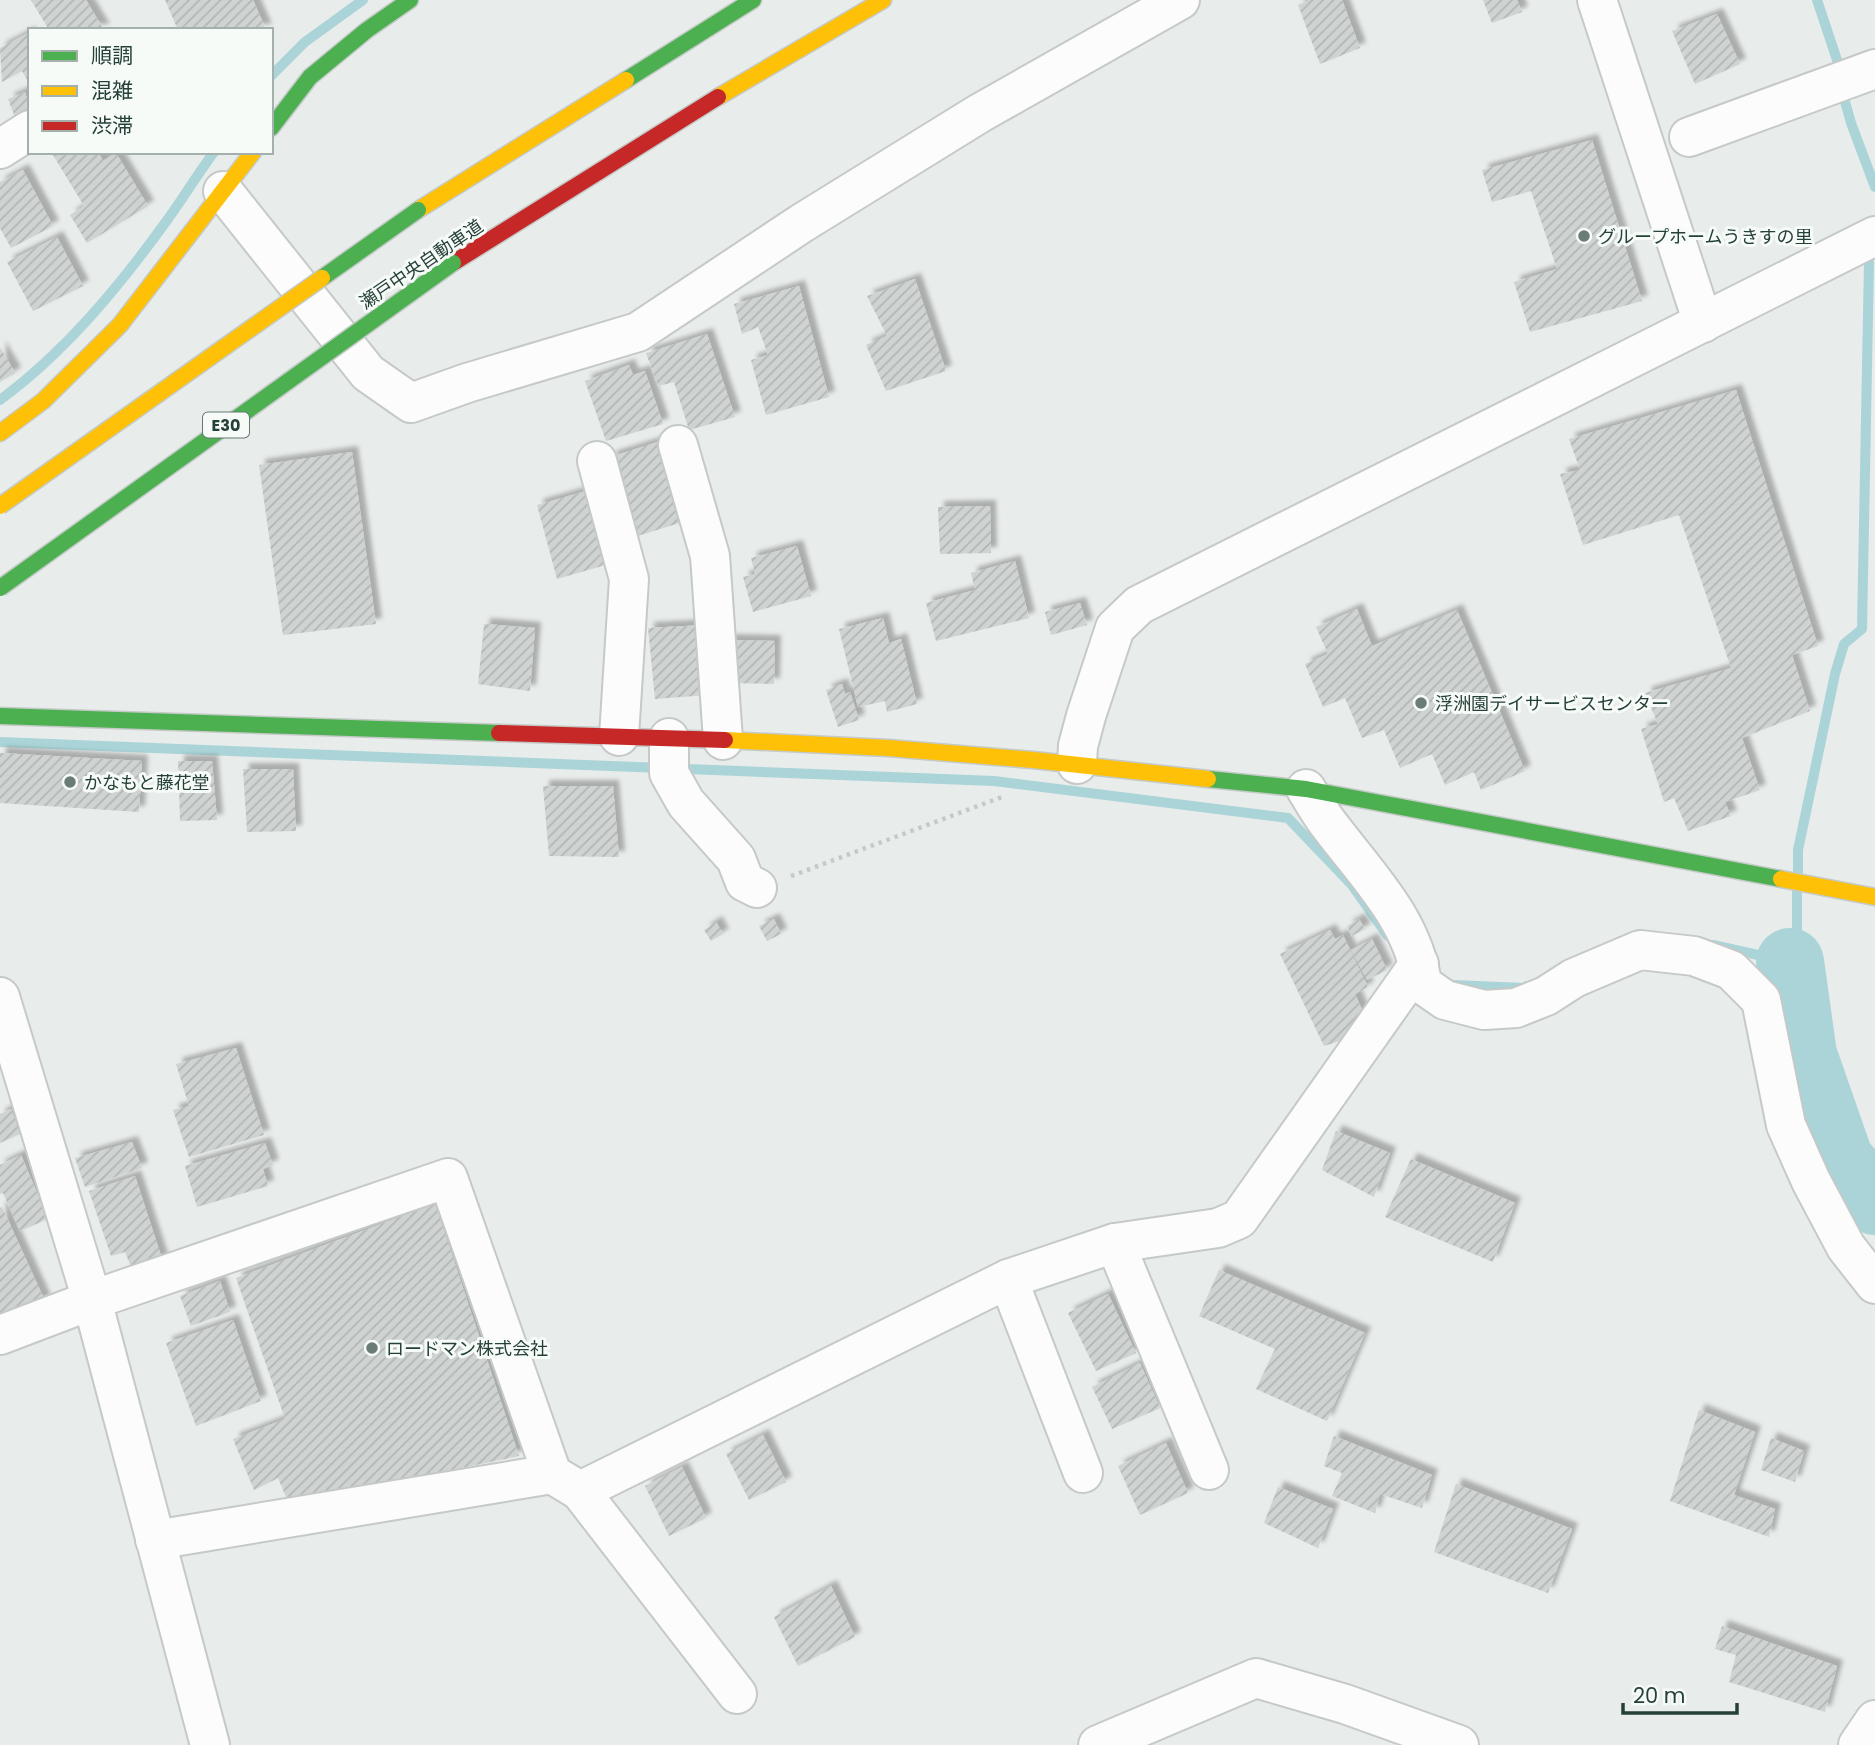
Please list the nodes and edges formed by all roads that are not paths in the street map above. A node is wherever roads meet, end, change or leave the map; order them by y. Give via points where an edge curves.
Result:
1 (410, 0) edge
2 (753, 0) edge
3 (883, 0) edge
4 (1180, 0) edge
5 (1597, 0) edge
6 (1875, 68) edge
7 (273, 125) edge
8 (28, 131) edge
9 (1689, 137) dead end
10 (0, 149) edge
11 (251, 154) edge
12 (223, 191) junction
13 (1875, 236) edge
14 (1703, 323) junction
15 (0, 433) edge
16 (678, 445) dead end
17 (597, 461) dead end
18 (0, 506) edge
19 (0, 588) edge
20 (0, 716) edge
21 (619, 736) junction
22 (723, 740) junction
23 (669, 756) junction
24 (1077, 764) junction
25 (1306, 789) junction
26 (757, 888) road end
27 (1875, 897) edge
28 (1419, 964) junction
29 (0, 997) edge
30 (1115, 1243) junction
31 (1008, 1279) junction
32 (1875, 1284) edge
33 (92, 1300) junction
34 (0, 1335) edge
35 (1209, 1469) dead end
36 (1083, 1473) dead end
37 (566, 1483) junction
38 (155, 1540) junction
39 (737, 1694) dead end
40 (1875, 1720) edge
41 (210, 1745) edge
42 (1098, 1745) edge
43 (1459, 1745) edge
44 (1858, 1745) edge

1 - 7 main road via 310,77
2 - 18 main road, bridge via 418,210
3 - 19 main road, 瀬戸中央自動車道 / E30, bridge via 453,263
4 - 12 street via 980,113 638,332 411,402 368,373
5 - 14 street
6 - 9 street
8 - 10 street
11 - 12 main road
12 - 15 main road via 120,325 43,401
13 - 14 street
14 - 24 street via 1139,605 1115,628 1086,716
16 - 22 street via 710,556
17 - 21 street via 629,579
20 - 21 main road
21 - 23 main road
22 - 23 main road
22 - 24 main road
23 - 26 street via 686,803 736,859 746,882
24 - 25 main road
25 - 27 main road
25 - 28 street via 1379,887 1404,927
28 - 30 street via 1239,1219 1217,1228
28 - 32 street via 1422,984 1446,1000 1484,1010 1516,1008 1640,950 1694,956 1731,971 1761,1000 1786,1125 1846,1247
29 - 33 street
30 - 31 street
30 - 35 street
31 - 36 street
31 - 37 street
33 - 34 street
33 - 37 street via 448,1178
33 - 38 street
37 - 38 street
37 - 39 street
38 - 41 street
40 - 44 street
42 - 43 street via 1256,1678

